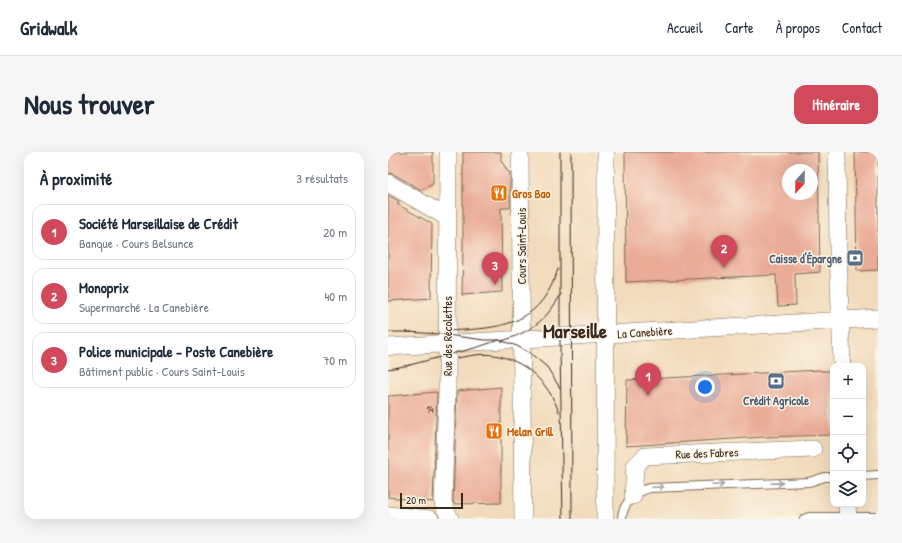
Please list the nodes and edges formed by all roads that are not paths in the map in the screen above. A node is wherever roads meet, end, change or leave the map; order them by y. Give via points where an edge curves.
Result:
1 (448, 152) edge
2 (520, 152) edge
3 (606, 152) edge
4 (837, 152) edge
5 (388, 183) edge
6 (448, 218) junction
7 (878, 318) edge
8 (840, 320) junction
9 (606, 335) junction
10 (522, 339) junction
11 (446, 343) junction
12 (388, 347) edge
13 (842, 363) edge
14 (813, 449) dead end
15 (878, 475) edge
16 (866, 476) edge
17 (830, 477) edge
18 (633, 496) junction
19 (848, 513) edge
20 (388, 515) edge
21 (878, 517) edge
22 (430, 519) edge
23 (450, 519) edge
24 (523, 519) edge
25 (605, 519) edge
26 (622, 519) edge
27 (804, 519) edge

1 - 6 street, Rue des Récolettes
2 - 10 street, Cours Saint-Louis
3 - 9 street
4 - 8 street
5 - 6 street
6 - 11 street, Rue des Récolettes
7 - 8 street, La Canebière
8 - 9 street, La Canebière
8 - 13 street
9 - 10 street, La Canebière
9 - 25 street
10 - 11 street, La Canebière
10 - 24 street, Cours Saint-Louis
11 - 12 street, La Canebière
11 - 23 street, Rue des Récolettes via 443,503
14 - 18 street, Rue des Fabres via 645,456 635,466
15 - 16 lane
18 -> 17 lane via 641,490 650,488 809,482
18 - 26 lane, Rue des Fabres via 626,506
19 - 21 lane
19 - 27 lane
20 - 22 street

